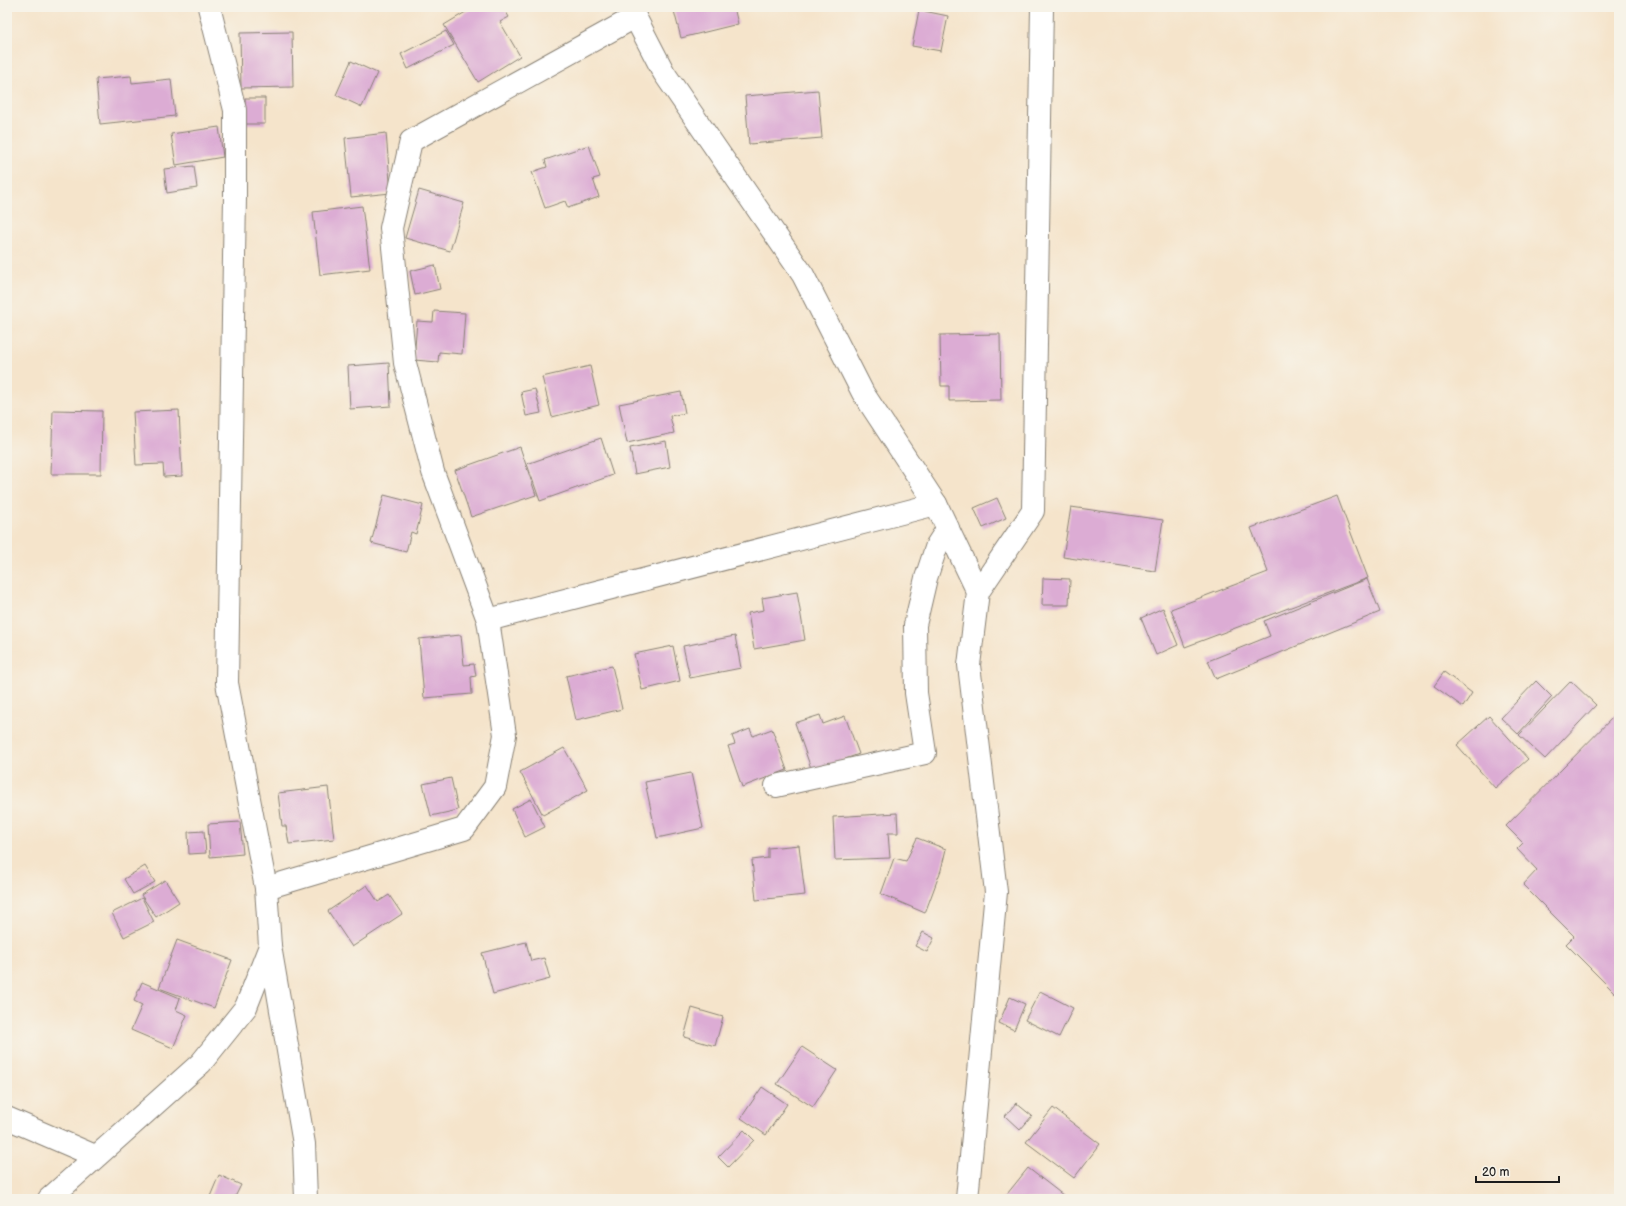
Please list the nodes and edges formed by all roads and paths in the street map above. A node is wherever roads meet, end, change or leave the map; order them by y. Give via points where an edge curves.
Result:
1 (209, 7) edge
2 (1042, 7) edge
3 (632, 12) edge
4 (936, 504) junction
5 (948, 528) junction
6 (978, 592) junction
7 (488, 620) junction
8 (776, 786) dead end
9 (266, 888) junction
10 (270, 946) junction
11 (7, 1118) edge
12 (95, 1156) junction
13 (49, 1199) edge
14 (306, 1199) edge
15 (967, 1199) edge

1 - 9 street via 235,110 227,683
2 - 6 street via 1033,511
3 - 4 street via 664,73 803,275 863,393
3 - 7 street via 411,141 391,228 405,363 433,472
4 - 5 street
4 - 7 street
5 - 6 street
5 - 8 street via 937,545 915,625 916,693 925,753
6 - 15 street via 969,665 996,892
7 - 9 street via 505,735 495,787 464,829
9 - 10 street
10 - 12 street via 246,1007 201,1063
10 - 14 street via 304,1144
11 - 12 street
12 - 13 street

